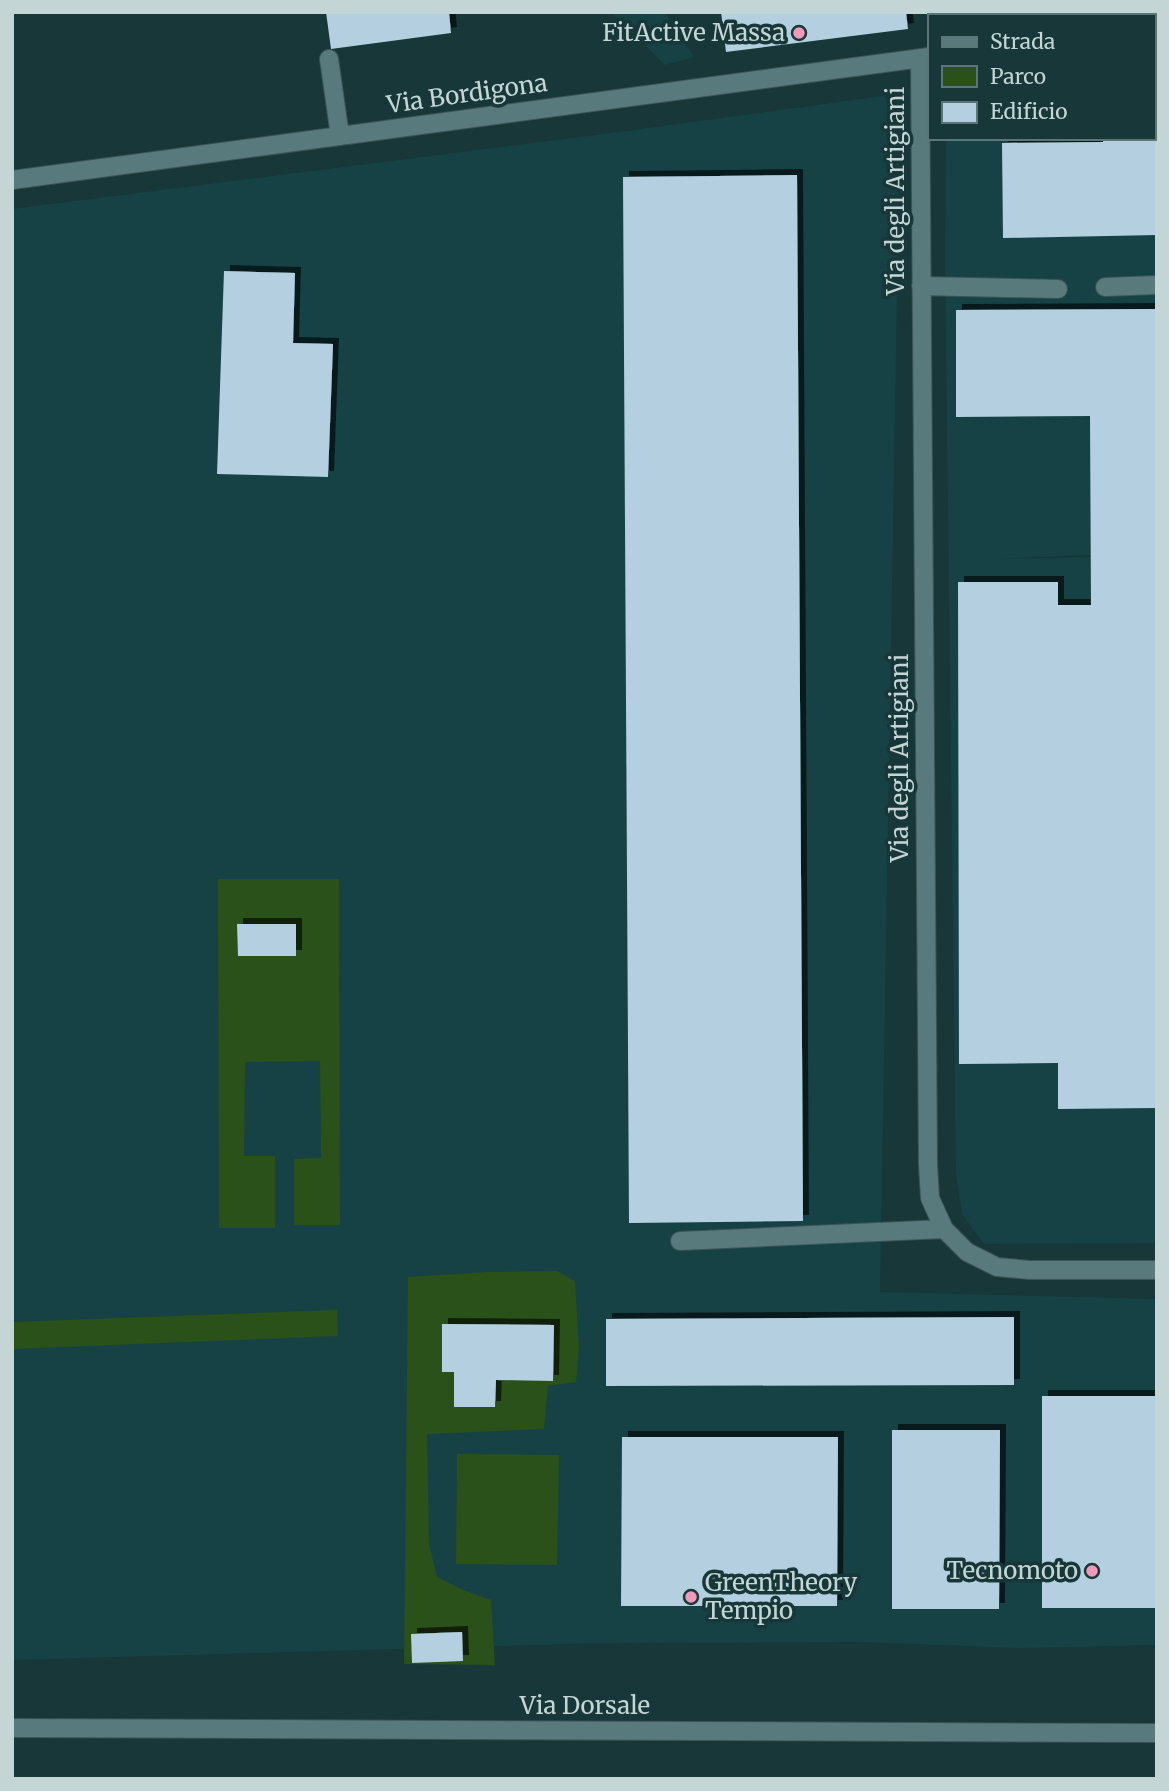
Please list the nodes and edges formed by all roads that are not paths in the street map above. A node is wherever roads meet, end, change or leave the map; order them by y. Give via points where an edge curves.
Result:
1 (925, 57) edge
2 (329, 59) dead end
3 (340, 136) junction
4 (12, 180) edge
5 (1157, 285) edge
6 (921, 286) junction
7 (1105, 287) dead end
8 (1058, 289) dead end
9 (944, 1228) junction
10 (680, 1241) dead end
11 (1157, 1270) edge
12 (12, 1728) edge
13 (1157, 1733) edge

1 - 3 street, Via Bordigona
1 - 6 street, Via degli Artigiani
2 - 3 street
3 - 4 street, Via Bordigona
5 - 7 street
6 - 8 street
6 - 9 street, Via degli Artigiani via 928,1165 930,1198
9 - 10 street
9 - 11 street, Via degli Artigiani via 967,1252 997,1267
12 - 13 street, Via Dorsale

